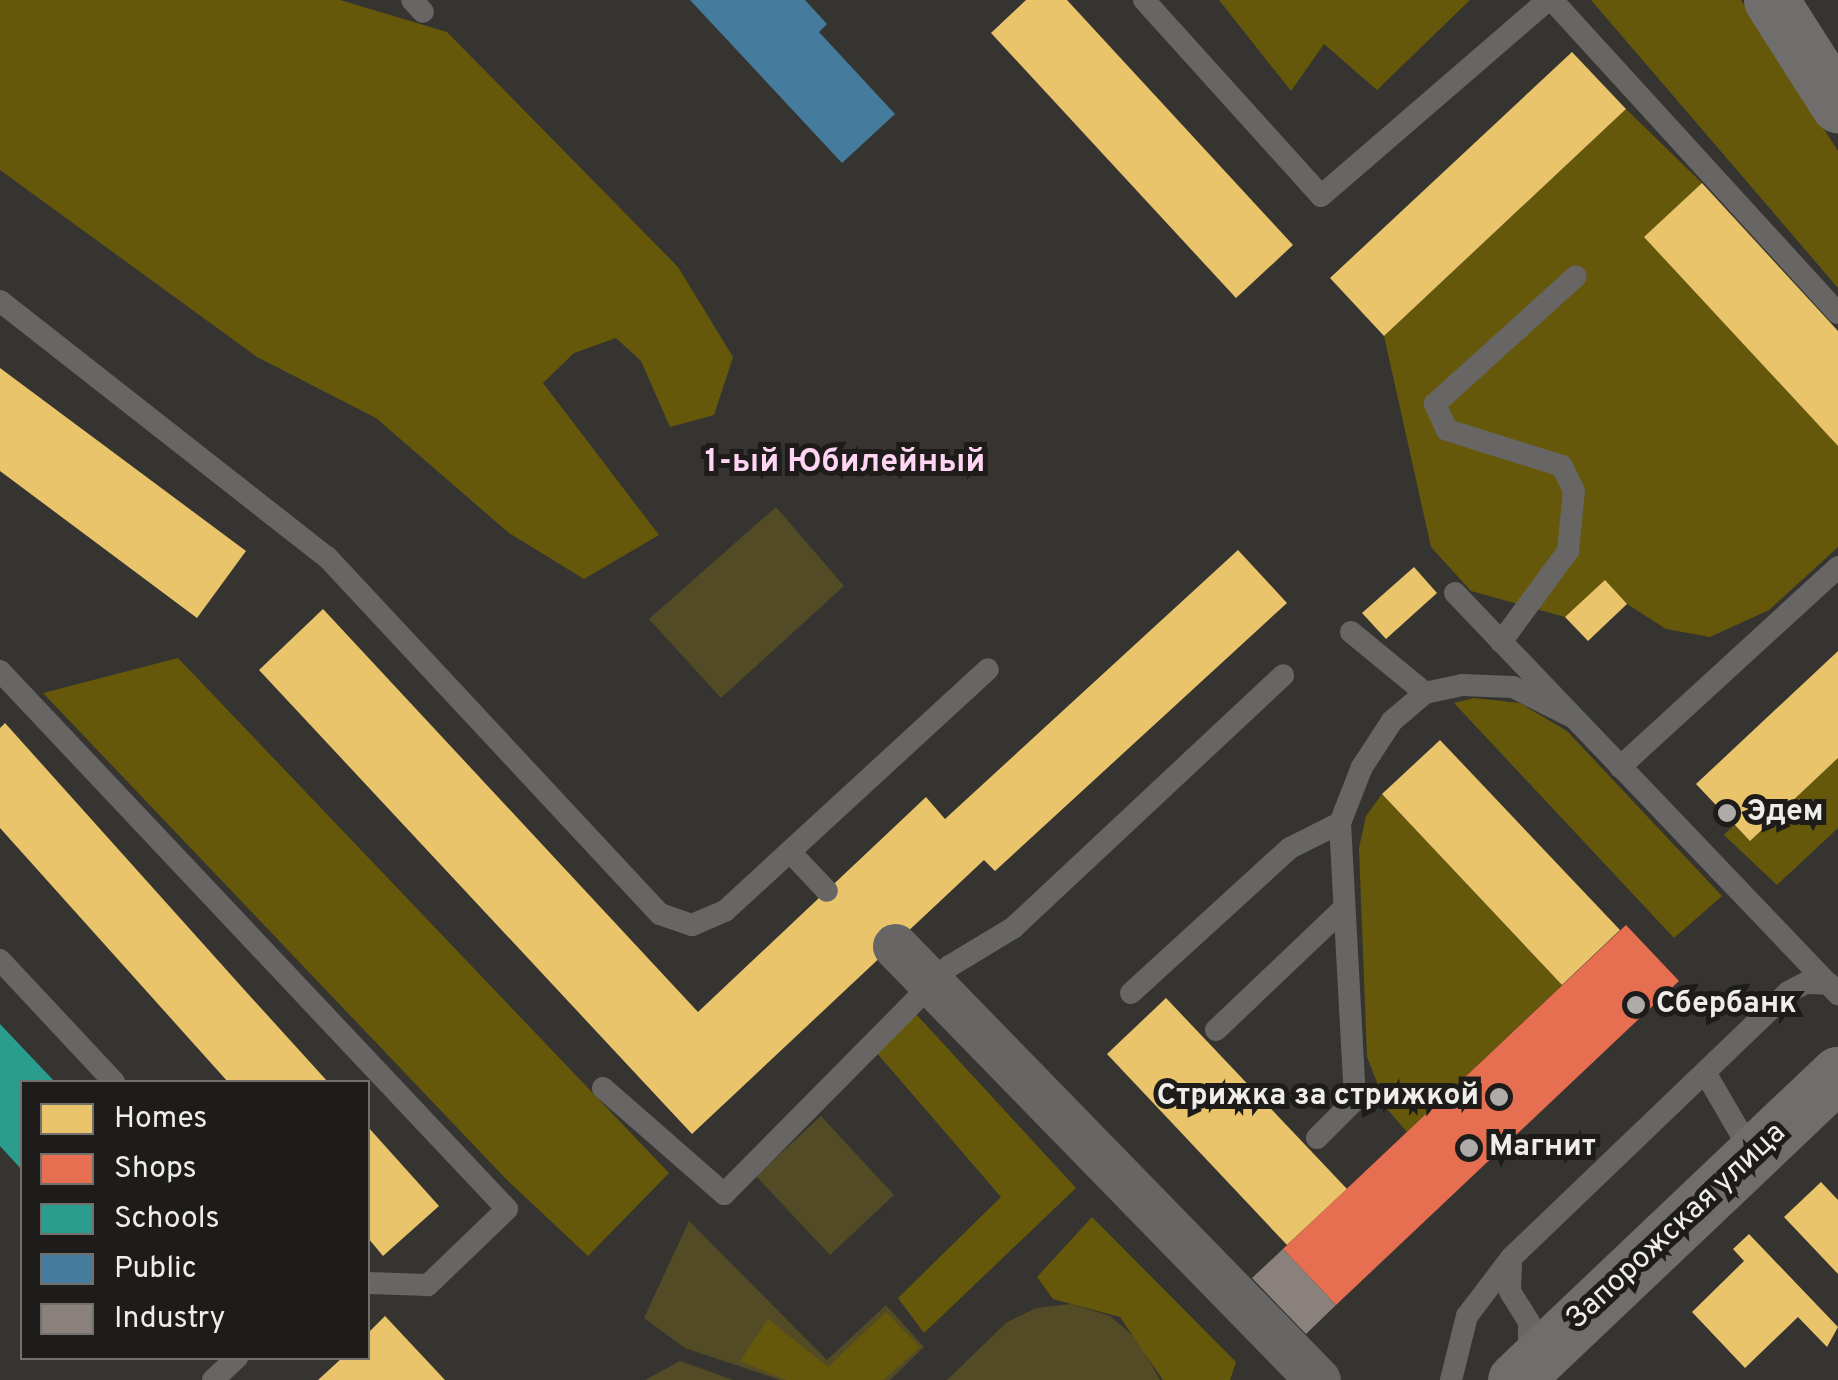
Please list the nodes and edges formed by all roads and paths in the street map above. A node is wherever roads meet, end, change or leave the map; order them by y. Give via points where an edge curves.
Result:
1 (1144, 0) edge
2 (1550, 0) edge
3 (1771, 0) edge
4 (1838, 105) edge
5 (1576, 276) dead end
6 (0, 301) edge
7 (1838, 313) edge
8 (1838, 568) edge
9 (1455, 593) dead end
10 (1351, 632) dead end
11 (1501, 642) junction
12 (988, 669) dead end
13 (0, 672) edge
14 (1284, 675) dead end
15 (1425, 693) junction
16 (1574, 718) junction
17 (1620, 766) junction
18 (1340, 823) junction
19 (790, 853) junction
20 (827, 890) dead end
21 (1344, 908) junction
22 (894, 946) dead end
23 (0, 960) edge
24 (933, 983) junction
25 (1833, 989) edge
26 (1131, 993) dead end
27 (1216, 1030) dead end
28 (1706, 1074) junction
29 (1838, 1074) edge
30 (112, 1080) edge
31 (603, 1088) dead end
32 (1317, 1138) dead end
33 (1753, 1155) junction
34 (1511, 1258) junction
35 (370, 1283) edge
36 (234, 1360) edge
37 (1522, 1373) edge
38 (213, 1380) edge
39 (1318, 1380) edge
40 (1451, 1380) edge

1 - 2 lane via 1321,196
2 - 7 lane
3 - 4 street
5 - 11 lane via 1434,404 1447,430 1562,466 1574,492 1568,551
6 - 19 lane via 327,557 660,914 692,926 725,911
8 - 17 lane
9 - 11 lane
10 - 15 lane
11 - 16 lane
12 - 19 lane
13 - 35 lane via 507,1209 428,1285
14 - 24 lane via 1013,928
15 - 16 lane via 1462,685 1513,687
15 - 18 lane via 1392,721 1362,767
16 - 17 lane
17 - 25 lane
18 - 21 lane
18 - 26 lane via 1290,848
19 - 20 lane
21 - 27 lane
21 - 32 lane via 1356,1100
22 - 24 street
23 - 30 lane
24 - 31 lane via 724,1194
24 - 39 street
25 - 28 lane via 1788,992
28 - 33 lane
28 - 34 lane
29 - 33 street, Запорожская улица
33 - 37 street, Запорожская улица
34 - 37 lane via 1510,1291 1529,1322
34 - 40 lane via 1468,1316
36 - 38 lane

